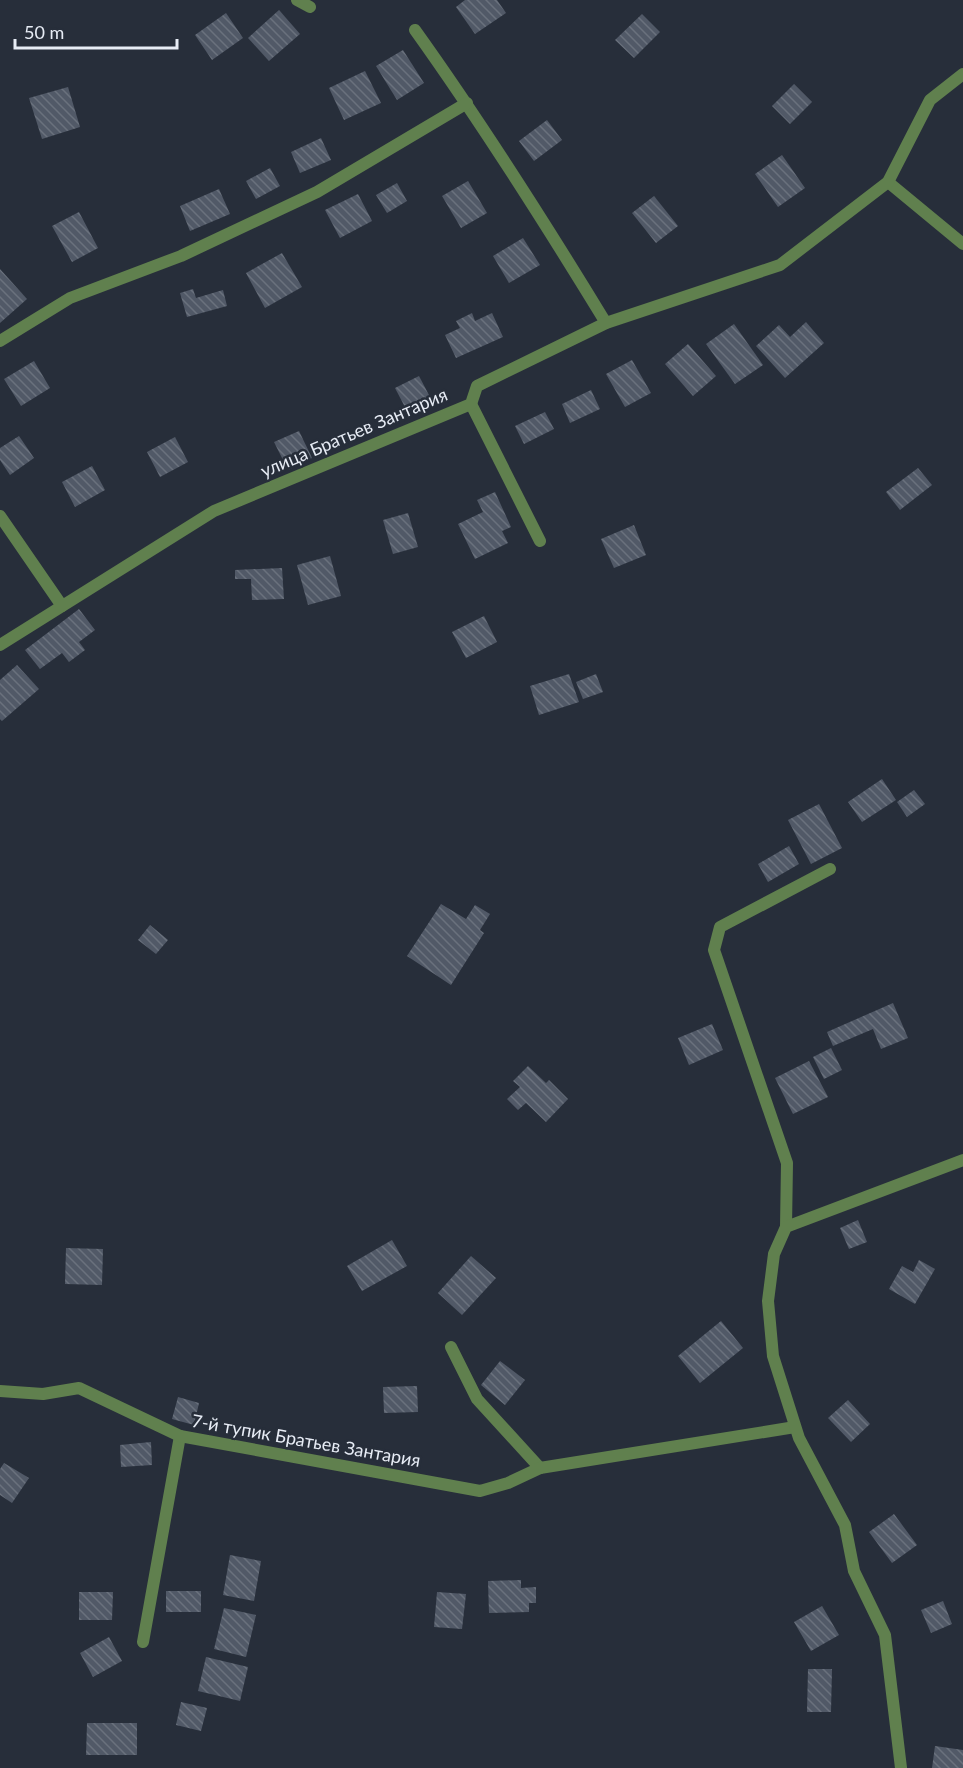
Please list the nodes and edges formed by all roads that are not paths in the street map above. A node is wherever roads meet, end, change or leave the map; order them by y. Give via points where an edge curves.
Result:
1 (297, 0) edge
2 (310, 7) dead end
3 (415, 30) dead end
4 (963, 74) edge
5 (467, 103) junction
6 (888, 182) junction
7 (963, 244) edge
8 (606, 323) junction
9 (0, 340) edge
10 (471, 404) junction
11 (0, 516) edge
12 (540, 541) dead end
13 (62, 606) junction
14 (0, 645) edge
15 (830, 869) dead end
16 (963, 1160) edge
17 (786, 1227) junction
18 (451, 1347) dead end
19 (0, 1391) edge
20 (795, 1426) junction
21 (180, 1436) junction
22 (540, 1468) junction
23 (143, 1642) dead end
24 (902, 1768) edge

1 - 2 street
3 - 5 street
4 - 6 street, улица Братьев Зантария via 930,100
5 - 8 street
5 - 9 street via 317,192 181,256 70,298
6 - 7 street
6 - 8 street, улица Братьев Зантария via 780,265
8 - 10 street, улица Братьев Зантария via 477,386
10 - 12 street
10 - 13 street, улица Братьев Зантария via 214,511
11 - 13 street
13 - 14 street, улица Братьев Зантария
15 - 17 street via 720,927 714,950 787,1162
16 - 17 street
17 - 20 street via 774,1254 768,1301 773,1356
18 - 22 street via 477,1399
19 - 21 street, 7-й тупик Братьев Зантария via 43,1394 79,1388
20 - 22 street, 7-й тупик Братьев Зантария
20 - 24 street via 846,1525 854,1571 885,1635
21 - 22 street, 7-й тупик Братьев Зантария via 480,1491 508,1484
21 - 23 street

